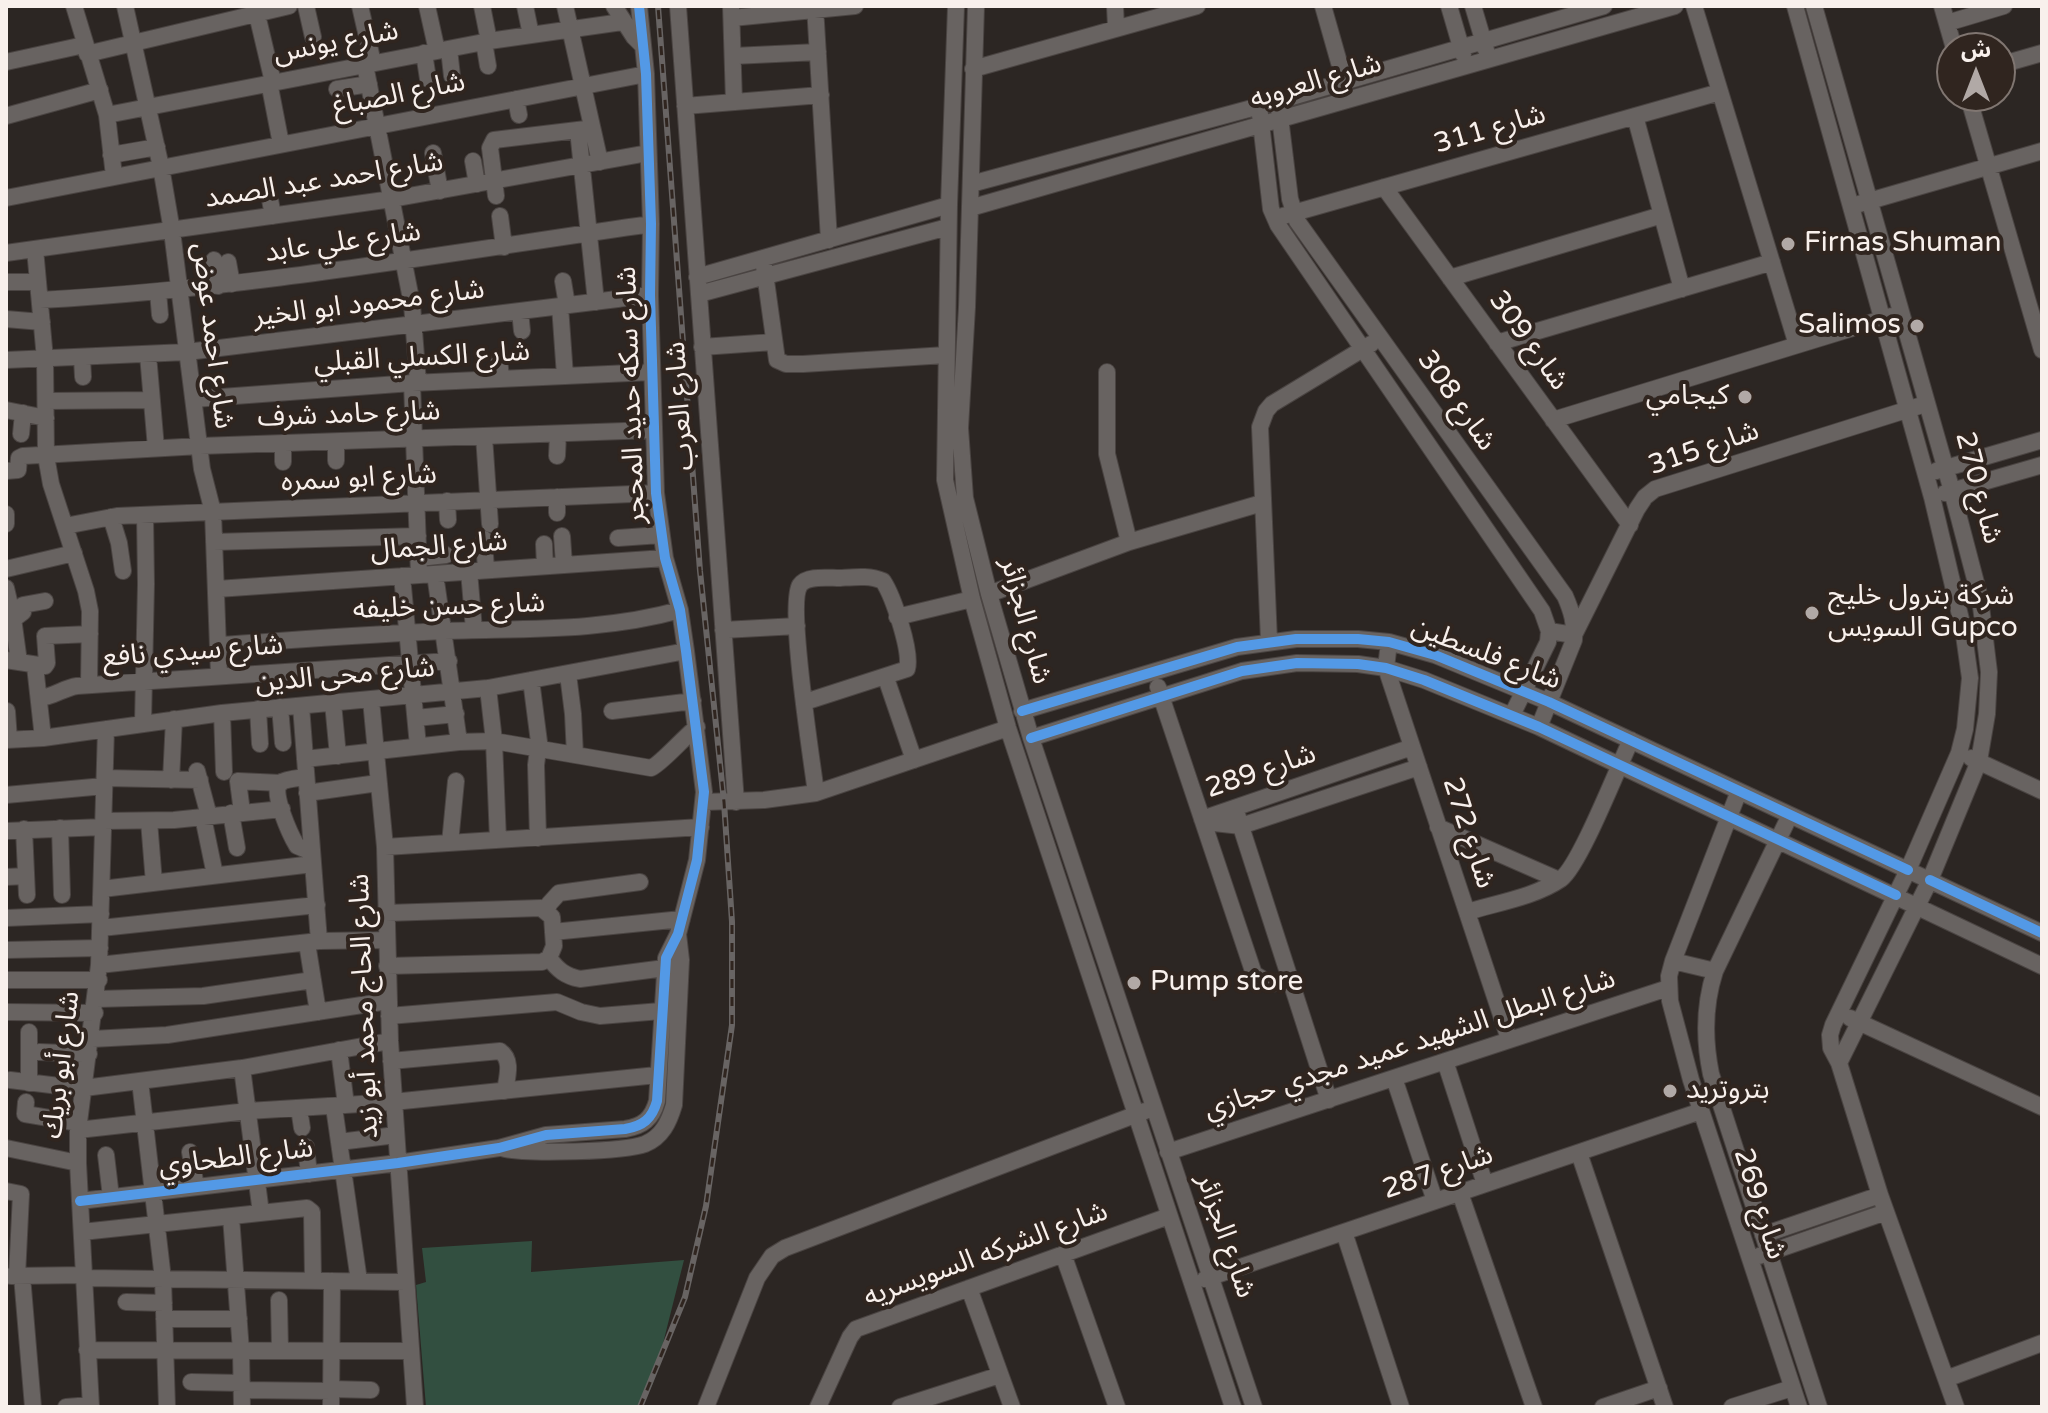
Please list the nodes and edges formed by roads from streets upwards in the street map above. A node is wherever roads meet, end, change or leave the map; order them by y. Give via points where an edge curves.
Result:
1 (74, 6) edge
2 (125, 6) edge
3 (289, 6) edge
4 (306, 6) edge
5 (360, 6) edge
6 (427, 6) edge
7 (482, 6) edge
8 (525, 6) edge
9 (565, 6) edge
10 (614, 6) edge
11 (639, 6) edge
12 (678, 6) edge
13 (855, 6) edge
14 (1115, 6) edge
15 (1197, 6) edge
16 (1323, 6) edge
17 (1449, 6) edge
18 (1473, 6) edge
19 (1604, 6) edge
20 (1675, 6) edge
21 (1694, 6) edge
22 (1795, 6) edge
23 (1814, 6) edge
24 (1942, 6) edge
25 (2004, 6) edge
26 (815, 8) edge
27 (256, 10) edge
28 (976, 11) edge
29 (1565, 11) edge
30 (732, 12) edge
31 (225, 13) edge
32 (955, 14) edge
33 (622, 22) junction
34 (1947, 23) junction
35 (1116, 27) junction
36 (569, 28) junction
37 (1950, 32) edge
38 (531, 35) junction
39 (313, 37) dead end
40 (973, 41) junction
41 (1483, 41) junction
42 (486, 42) junction
43 (133, 43) junction
44 (953, 43) junction
45 (643, 46) junction
46 (1461, 47) junction
47 (86, 50) junction
48 (437, 51) junction
49 (818, 52) junction
50 (2042, 53) edge
51 (733, 56) junction
52 (1489, 59) junction
53 (2016, 60) edge
54 (6, 62) edge
55 (369, 64) junction
56 (488, 66) dead end
57 (1466, 66) junction
58 (973, 69) junction
59 (646, 74) junction
60 (452, 76) dead end
61 (428, 79) dead end
62 (1344, 80) junction
63 (271, 82) junction
64 (369, 84) junction
65 (583, 86) junction
66 (337, 89) dead end
67 (100, 90) junction
68 (1720, 92) junction
69 (821, 95) junction
70 (1278, 101) junction
71 (734, 102) junction
72 (685, 106) junction
73 (1259, 106) junction
74 (148, 107) junction
75 (1973, 112) edge
76 (107, 115) junction
77 (6, 116) edge
78 (1635, 116) junction
79 (1281, 119) junction
80 (1261, 124) junction
81 (378, 126) junction
82 (585, 129) junction
83 (281, 144) junction
84 (157, 147) junction
85 (2042, 151) edge
86 (433, 153) dead end
87 (648, 153) junction
88 (111, 155) junction
89 (473, 161) dead end
90 (600, 162) junction
91 (583, 165) junction
92 (1988, 166) junction
93 (161, 167) junction
94 (111, 181) junction
95 (477, 184) junction
96 (971, 184) junction
97 (1384, 187) junction
98 (495, 188) junction
99 (440, 191) junction
100 (269, 194) dead end
101 (6, 198) edge
102 (392, 199) junction
103 (1869, 201) junction
104 (949, 205) junction
105 (1851, 206) junction
106 (970, 208) junction
107 (1293, 213) junction
108 (1662, 215) junction
109 (273, 216) junction
110 (500, 216) dead end
111 (1274, 219) junction
112 (651, 224) junction
113 (948, 227) junction
114 (172, 231) junction
115 (590, 233) junction
116 (829, 240) junction
117 (35, 249) junction
118 (510, 250) junction
119 (6, 253) edge
120 (763, 259) junction
121 (221, 261) dead end
122 (404, 262) junction
123 (1772, 262) junction
124 (765, 277) junction
125 (1450, 278) junction
126 (563, 281) dead end
127 (6, 282) edge
128 (38, 282) junction
129 (225, 285) junction
130 (698, 286) junction
131 (1682, 289) junction
132 (179, 291) junction
133 (158, 292) junction
134 (650, 295) junction
135 (40, 300) junction
136 (596, 302) junction
137 (563, 306) junction
138 (520, 311) junction
139 (1902, 313) junction
140 (170, 316) junction
141 (6, 319) edge
142 (1883, 319) junction
143 (42, 322) junction
144 (415, 325) junction
145 (522, 331) dead end
146 (1379, 338) junction
147 (2040, 338) edge
148 (773, 342) junction
149 (1497, 343) junction
150 (1797, 345) junction
151 (702, 347) junction
152 (1364, 349) junction
153 (187, 352) junction
154 (148, 355) junction
155 (946, 355) junction
156 (499, 357) dead end
157 (82, 358) junction
158 (45, 359) junction
159 (6, 360) edge
160 (652, 372) junction
161 (1107, 372) dead end
162 (565, 376) junction
163 (83, 377) dead end
164 (415, 383) junction
165 (500, 384) junction
166 (1413, 386) junction
167 (1397, 397) junction
168 (194, 399) junction
169 (152, 400) junction
170 (1928, 403) junction
171 (1908, 409) junction
172 (46, 410) junction
173 (14, 412) edge
174 (1553, 420) junction
175 (653, 430) junction
176 (21, 434) dead end
177 (558, 434) junction
178 (484, 436) junction
179 (415, 439) junction
180 (2042, 440) edge
181 (336, 442) junction
182 (283, 443) junction
183 (200, 446) junction
184 (156, 448) junction
185 (1458, 449) junction
186 (46, 456) junction
187 (557, 456) dead end
188 (336, 461) dead end
189 (1441, 461) junction
190 (283, 462) dead end
191 (2042, 465) edge
192 (1946, 468) junction
193 (6, 471) edge
194 (1926, 474) junction
195 (1952, 491) junction
196 (656, 493) junction
197 (1932, 497) junction
198 (488, 500) junction
199 (447, 501) junction
200 (417, 503) junction
201 (1262, 503) junction
202 (213, 512) junction
203 (145, 515) junction
204 (111, 517) junction
205 (1507, 518) junction
206 (448, 520) dead end
207 (1630, 525) junction
208 (65, 526) junction
209 (1489, 531) junction
210 (661, 535) junction
211 (418, 536) junction
212 (562, 536) dead end
213 (618, 538) dead end
214 (214, 542) junction
215 (1129, 542) junction
216 (544, 544) dead end
217 (74, 553) junction
218 (446, 555) dead end
219 (665, 558) junction
220 (564, 565) junction
221 (545, 566) junction
222 (6, 569) edge
223 (424, 569) junction
224 (123, 571) dead end
225 (478, 571) junction
226 (1974, 575) junction
227 (402, 576) junction
228 (1953, 581) junction
229 (6, 588) edge
230 (217, 589) junction
231 (980, 596) junction
232 (45, 601) dead end
233 (680, 610) junction
234 (897, 617) junction
235 (13, 618) junction
236 (797, 626) junction
237 (474, 630) junction
238 (723, 630) junction
239 (445, 631) junction
240 (1549, 631) junction
241 (408, 633) junction
242 (90, 634) junction
243 (1574, 635) junction
244 (1322, 639) junction
245 (1269, 641) junction
246 (1389, 642) junction
247 (219, 645) junction
248 (686, 651) junction
249 (449, 661) junction
250 (27, 663) edge
251 (1324, 663) junction
252 (411, 664) junction
253 (1386, 668) junction
254 (1153, 673) junction
255 (568, 674) junction
256 (219, 675) junction
257 (886, 678) junction
258 (531, 680) junction
259 (143, 682) junction
260 (89, 685) junction
261 (488, 688) junction
262 (1524, 691) junction
263 (453, 693) junction
264 (414, 696) junction
265 (1161, 696) junction
266 (39, 698) junction
267 (371, 700) junction
268 (693, 701) junction
269 (805, 702) junction
270 (1549, 702) junction
271 (333, 703) junction
272 (301, 706) junction
273 (280, 707) junction
274 (258, 709) junction
275 (7, 711) edge
276 (612, 711) dead end
277 (1022, 711) junction
278 (222, 713) junction
279 (456, 714) junction
280 (1512, 715) junction
281 (416, 718) junction
282 (174, 719) junction
283 (143, 723) junction
284 (697, 727) junction
285 (1539, 727) junction
286 (1008, 728) junction
287 (106, 729) junction
288 (43, 738) junction
289 (1031, 738) junction
290 (8, 740) edge
291 (1631, 740) junction
292 (494, 741) junction
293 (459, 742) junction
294 (283, 743) dead end
295 (260, 744) dead end
296 (418, 746) junction
297 (1412, 747) junction
298 (538, 750) junction
299 (375, 751) junction
300 (1959, 753) junction
301 (575, 755) junction
302 (338, 756) junction
303 (305, 759) junction
304 (914, 760) junction
305 (1979, 761) junction
306 (1619, 765) junction
307 (1419, 767) junction
308 (233, 775) junction
309 (171, 780) junction
310 (456, 781) dead end
311 (105, 782) junction
312 (281, 783) junction
313 (378, 783) junction
314 (307, 785) junction
315 (1739, 791) junction
316 (2042, 791) edge
317 (816, 793) junction
318 (6, 795) edge
319 (704, 802) junction
320 (736, 802) junction
321 (1235, 808) junction
322 (282, 809) junction
323 (237, 813) junction
324 (1790, 815) junction
325 (206, 816) junction
326 (1728, 816) junction
327 (1202, 819) junction
328 (149, 821) junction
329 (103, 824) junction
330 (1241, 826) junction
331 (701, 827) junction
332 (1438, 827) junction
333 (60, 828) junction
334 (24, 829) junction
335 (6, 831) edge
336 (538, 838) junction
337 (1778, 839) junction
338 (498, 840) junction
339 (450, 843) junction
340 (385, 847) junction
341 (237, 848) dead end
342 (312, 858) junction
343 (1908, 870) junction
344 (215, 875) junction
345 (26, 876) junction
346 (6, 877) edge
347 (1559, 880) junction
348 (1930, 880) junction
349 (640, 882) dead end
350 (154, 883) junction
351 (102, 889) junction
352 (27, 895) dead end
353 (62, 895) dead end
354 (1896, 895) junction
355 (317, 905) junction
356 (1918, 906) junction
357 (547, 911) junction
358 (1467, 912) junction
359 (386, 913) junction
360 (6, 918) edge
361 (101, 921) junction
362 (680, 926) junction
363 (553, 932) junction
364 (2042, 933) edge
365 (387, 940) junction
366 (1099, 941) junction
367 (313, 942) junction
368 (1079, 948) junction
369 (6, 950) edge
370 (549, 958) junction
371 (1673, 961) junction
372 (99, 964) junction
373 (387, 966) junction
374 (2042, 966) edge
375 (665, 968) junction
376 (1715, 971) junction
377 (580, 979) junction
378 (6, 980) edge
379 (313, 980) junction
380 (1290, 980) junction
381 (1668, 988) junction
382 (96, 1006) junction
383 (572, 1008) junction
384 (389, 1009) junction
385 (661, 1011) junction
386 (6, 1012) edge
387 (318, 1012) junction
388 (1838, 1013) junction
389 (1859, 1021) junction
390 (1706, 1024) junction
391 (1677, 1026) junction
392 (29, 1032) dead end
393 (1509, 1039) junction
394 (390, 1041) junction
395 (91, 1046) junction
396 (339, 1050) junction
397 (39, 1052) dead end
398 (1137, 1053) junction
399 (391, 1061) junction
400 (1117, 1061) junction
401 (1445, 1061) junction
402 (1839, 1063) junction
403 (242, 1068) junction
404 (657, 1075) junction
405 (1394, 1078) junction
406 (10, 1080) dead end
407 (140, 1081) junction
408 (29, 1083) junction
409 (84, 1088) junction
410 (505, 1091) junction
411 (1329, 1100) junction
412 (26, 1102) dead end
413 (393, 1102) junction
414 (2042, 1107) edge
415 (299, 1108) junction
416 (1153, 1108) junction
417 (341, 1110) junction
418 (248, 1111) junction
419 (1701, 1111) junction
420 (1135, 1115) junction
421 (144, 1123) junction
422 (79, 1127) junction
423 (302, 1128) dead end
424 (396, 1135) junction
425 (339, 1142) junction
426 (306, 1147) dead end
427 (6, 1148) edge
428 (499, 1148) junction
429 (190, 1152) dead end
430 (1168, 1152) junction
431 (1579, 1153) junction
432 (106, 1155) dead end
433 (78, 1163) junction
434 (398, 1163) junction
435 (343, 1170) junction
436 (309, 1174) junction
437 (257, 1180) junction
438 (1485, 1184) junction
439 (196, 1187) junction
440 (6, 1191) edge
441 (152, 1192) junction
442 (1460, 1193) junction
443 (1880, 1195) junction
444 (111, 1197) junction
445 (80, 1201) junction
446 (1435, 1201) junction
447 (13, 1208) edge
448 (1886, 1212) junction
449 (261, 1213) junction
450 (1169, 1216) junction
451 (231, 1217) junction
452 (156, 1226) junction
453 (82, 1232) junction
454 (1344, 1232) junction
455 (1763, 1235) junction
456 (1768, 1253) junction
457 (1063, 1254) junction
458 (1750, 1259) junction
459 (15, 1276) edge
460 (85, 1276) junction
461 (1212, 1277) junction
462 (163, 1279) junction
463 (236, 1280) junction
464 (313, 1281) junction
465 (332, 1281) junction
466 (359, 1281) junction
467 (406, 1282) junction
468 (1192, 1284) junction
469 (969, 1288) junction
470 (279, 1300) dead end
471 (126, 1302) dead end
472 (164, 1311) junction
473 (239, 1319) junction
474 (2042, 1343) edge
475 (87, 1350) junction
476 (165, 1350) junction
477 (241, 1351) junction
478 (280, 1351) junction
479 (331, 1351) junction
480 (411, 1351) junction
481 (1000, 1375) junction
482 (1946, 1379) junction
483 (191, 1382) dead end
484 (1659, 1388) junction
485 (1792, 1388) junction
486 (371, 1390) dead end
487 (242, 1393) edge
488 (331, 1396) edge
489 (91, 1406) edge
490 (33, 1407) edge
491 (66, 1407) edge
492 (167, 1407) edge
493 (415, 1407) edge
494 (706, 1407) edge
495 (818, 1407) edge
496 (900, 1407) edge
497 (1012, 1407) edge
498 (1117, 1407) edge
499 (1233, 1407) edge
500 (1254, 1407) edge
501 (1401, 1407) edge
502 (1534, 1407) edge
503 (1603, 1407) edge
504 (1665, 1407) edge
505 (1732, 1407) edge
506 (1799, 1407) edge
507 (1819, 1407) edge
508 (1956, 1407) edge

1 - 47 street
2 - 43 street, شارع احمد عوض
3 - 27 street
4 - 39 street
5 - 55 street
6 - 48 street
7 - 42 street
8 - 38 street
9 - 36 street
10 - 33 street
11 - 45 street, شارع سكه حديد المحجر
12 - 72 street, شارع العرب
13 - 26 street
14 - 35 street
15 - 35 street
16 - 62 street
17 - 46 street
18 - 41 street
19 - 29 street, شارع العروبه
20 - 52 street, شارع العروبه
21 - 68 street
22 - 105 street, شارع 270
23 - 103 street, شارع 270
24 - 34 street
25 - 34 street
26 - 30 street
26 - 49 street
27 - 31 street
27 - 63 street
28 - 32 street
28 - 40 street, شارع الجزائر
29 - 41 street, شارع العروبه
30 - 51 street
31 - 43 street
32 - 44 street, شارع الجزائر
33 - 36 street, شارع يونس
33 - 45 street
34 - 37 street
35 - 58 street
36 - 38 street, شارع يونس
36 - 65 street
38 - 42 street, شارع يونس
40 - 44 street
40 - 58 street, شارع الجزائر
41 - 46 street, شارع العروبه
41 - 52 street
42 - 48 street, شارع يونس
42 - 56 street
43 - 47 street
43 - 74 street, شارع احمد عوض
44 - 104 street, شارع الجزائر
45 - 59 street, شارع سكه حديد المحجر
46 - 57 street
46 - 62 street, شارع العروبه
47 - 54 street
47 - 67 street
48 - 55 street, شارع يونس
48 - 60 street
48 - 61 street
49 - 51 street
49 - 69 street
50 - 53 street
51 - 71 street
52 - 57 street, شارع العروبه
55 - 63 street, شارع يونس
55 - 64 street
57 - 79 street, شارع العروبه
58 - 96 street, شارع الجزائر
59 - 65 street, شارع الصباغ
59 - 87 street, شارع سكه حديد المحجر
62 - 70 street, شارع العروبه
63 - 74 street, شارع يونس
63 - 83 street
64 - 66 street
64 - 81 street
65 - 81 street, شارع الصباغ via 518,107
65 - 82 street
67 - 76 street
67 - 77 street
68 - 78 street, شارع 311
68 - 123 street
69 - 71 street
69 - 116 street
70 - 73 street, شارع العروبه
70 - 79 street, شارع 308
71 - 72 street
72 - 130 street, شارع العرب
73 - 80 street, شارع 308
73 - 96 street, شارع العروبه
74 - 76 street, شارع يونس
74 - 84 street, شارع احمد عوض
75 - 92 street
76 - 88 street
78 - 97 street, شارع 311
78 - 108 street
79 - 80 street, شارع العروبه
79 - 107 street, شارع 308
80 - 106 street, شارع العروبه
80 - 111 street, شارع 308
81 - 83 street, شارع الصباغ
81 - 102 street
82 - 90 street
82 - 91 street
82 - 98 street via 494,140 490,148
83 - 93 street, شارع الصباغ
84 - 88 street
84 - 93 street, شارع احمد عوض
85 - 92 street
86 - 99 street
87 - 90 street, شارع احمد عبد الصمد
87 - 112 street, شارع سكه حديد المحجر
88 - 94 street
89 - 95 street
90 - 91 street, شارع احمد عبد الصمد
91 - 98 street, شارع احمد عبد الصمد
91 - 115 street
92 - 103 street
92 - 147 street
93 - 94 street, شارع الصباغ
93 - 114 street, شارع احمد عوض
94 - 101 street, شارع الصباغ
95 - 98 street, شارع احمد عبد الصمد
95 - 99 street, شارع احمد عبد الصمد
96 - 106 street, شارع الجزائر
97 - 107 street, شارع 311
97 - 125 street, شارع 309
99 - 102 street, شارع احمد عبد الصمد
100 - 109 street
102 - 109 street, شارع احمد عبد الصمد via 320,202
102 - 122 street
103 - 105 street
103 - 139 street, شارع 270
104 - 113 street, شارع الجزائر
104 - 116 street
105 - 142 street, شارع 270
106 - 231 street, شارع الجزائر via 960,454
107 - 111 street, شارع 311
107 - 146 street, شارع 308
108 - 125 street
108 - 131 street
109 - 114 street, شارع احمد عبد الصمد
110 - 118 street
111 - 152 street, شارع 308
112 - 115 street, شارع علي عابد
112 - 134 street, شارع سكه حديد المحجر
113 - 124 street
113 - 155 street, شارع الجزائر
114 - 117 street, شارع احمد عبد الصمد
114 - 132 street, شارع احمد عوض
115 - 118 street, شارع علي عابد via 552,247
115 - 136 street
116 - 120 street
117 - 119 street, شارع احمد عبد الصمد
117 - 128 street
118 - 122 street, شارع علي عابد
120 - 124 street
120 - 130 street
121 - 129 street
122 - 129 street, شارع علي عابد via 343,277
122 - 144 street
123 - 131 street
123 - 150 street
124 - 130 street
124 - 148 street
125 - 149 street, شارع 309
126 - 137 street
127 - 128 street
128 - 135 street
129 - 132 street, شارع علي عابد
130 - 151 street, شارع العرب
131 - 149 street
132 - 133 street, شارع علي عابد
132 - 140 street, شارع احمد عوض
133 - 135 street, شارع علي عابد
133 - 140 street
134 - 136 street, شارع محمود ابو الخير
134 - 160 street, شارع سكه حديد المحجر
135 - 143 street
136 - 137 street, شارع محمود ابو الخير
137 - 138 street, شارع محمود ابو الخير
137 - 162 street
138 - 144 street, شارع محمود ابو الخير
138 - 145 street
139 - 142 street
139 - 170 street, شارع 270
140 - 153 street, شارع احمد عوض
141 - 143 street
142 - 150 street
142 - 171 street, شارع 270
143 - 158 street
144 - 153 street, شارع محمود ابو الخير
144 - 164 street
146 - 152 street
146 - 166 street, شارع 308
148 - 151 street
148 - 155 street via 777,360 786,364
149 - 174 street, شارع 309
150 - 174 street
151 - 238 street, شارع العرب
152 - 167 street, شارع 308
152 - 201 street via 1266,411 1260,427
153 - 154 street, شارع محمود ابو الخير
153 - 168 street, شارع احمد عوض
154 - 157 street, شارع محمود ابو الخير
154 - 169 street
155 - 231 street, شارع الجزائر via 945,480
156 - 165 street
157 - 158 street, شارع محمود ابو الخير
157 - 163 street
158 - 159 street, شارع محمود ابو الخير
158 - 172 street
160 - 162 street, شارع الكسلي القبلي
160 - 175 street, شارع سكه حديد المحجر
161 - 215 street via 1107,454
162 - 165 street, شارع الكسلي القبلي
164 - 165 street, شارع الكسلي القبلي
164 - 168 street, شارع الكسلي القبلي
164 - 179 street
166 - 167 street
166 - 185 street, شارع 308
167 - 189 street, شارع 308
168 - 183 street, شارع احمد عوض
169 - 172 street
169 - 184 street
170 - 171 street, شارع 315
170 - 192 street, شارع 270
171 - 194 street, شارع 270
171 - 207 street, شارع 315 via 1655,489
172 - 173 street
172 - 186 street
173 - 176 street
174 - 207 street, شارع 309
175 - 177 street, شارع حامد شرف
175 - 196 street, شارع سكه حديد المحجر
177 - 178 street, شارع حامد شرف via 507,440
177 - 187 street
178 - 179 street, شارع حامد شرف
178 - 198 street
179 - 181 street, شارع حامد شرف
179 - 200 street
180 - 192 street
181 - 182 street, شارع حامد شرف
181 - 188 street
182 - 183 street, شارع حامد شرف
182 - 190 street
183 - 184 street, شارع حامد شرف
183 - 202 street, شارع احمد عوض
184 - 186 street, شارع حامد شرف
185 - 189 street
185 - 205 street, شارع 308
186 - 193 street via 20,456 18,470
186 - 208 street
189 - 209 street, شارع 308
191 - 195 street
192 - 194 street
192 - 195 street, شارع 270
194 - 197 street, شارع 270
195 - 197 street
195 - 226 street, شارع 270
196 - 198 street, شارع ابو سمره via 557,505
196 - 210 street, شارع سكه حديد المحجر
197 - 228 street, شارع 270
198 - 199 street, شارع ابو سمره
198 - 225 street
199 - 200 street, شارع ابو سمره
199 - 206 street
200 - 202 street, شارع ابو سمره
200 - 211 street
201 - 215 street
201 - 245 street
202 - 203 street, شارع ابو سمره
202 - 214 street, شارع احمد عوض
203 - 204 street, شارع ابو سمره
203 - 259 street
204 - 208 street, شارع ابو سمره
204 - 224 street
205 - 209 street
205 - 243 street, شارع 308 via 1565,596
207 - 243 street, شارع 315
208 - 217 street
209 - 240 street, شارع 308 via 1542,611
210 - 213 street
210 - 219 street, شارع سكه حديد المحجر
211 - 214 street
211 - 223 street
212 - 220 street
214 - 230 street, شارع احمد عوض
215 - 231 street
216 - 221 street
217 - 222 street
217 - 242 street via 88,600
218 - 223 street
219 - 220 street, شارع الجمال
219 - 233 street, شارع سكه حديد المحجر
220 - 221 street, شارع الجمال
221 - 225 street, شارع الجمال
223 - 225 street, شارع الجمال
223 - 227 street, شارع الجمال
223 - 239 street
225 - 237 street
226 - 228 street
226 - 305 street, شارع 270 via 1989,672
227 - 230 street, شارع الجمال
227 - 241 street
228 - 300 street, شارع 270 via 1970,678
229 - 235 street
230 - 247 street, شارع احمد عوض
231 - 234 street
231 - 277 street, شارع الجزائر
231 - 286 street, شارع الجزائر
232 - 235 street via 22,606 23,612
233 - 237 street, شارع حسن خليفه via 609,625
233 - 248 street, شارع سكه حديد المحجر
234 - 236 street via 888,589 875,577 812,578 803,581 795,597
234 - 257 street via 909,665
235 - 250 street
236 - 238 street
236 - 269 street
237 - 239 street, شارع حسن خليفه
238 - 320 street, شارع العرب
239 - 241 street, شارع حسن خليفه
239 - 249 street
240 - 243 street
240 - 262 street
241 - 247 street, شارع حسن خليفه
241 - 252 street
242 - 250 street via 45,636
242 - 260 street
243 - 270 street
244 - 245 street, شارع فلسطين
244 - 246 street, شارع فلسطين
244 - 251 street
245 - 254 street, شارع فلسطين
246 - 253 street, شارع 272
246 - 262 street, شارع فلسطين
247 - 256 street, شارع احمد عوض
248 - 255 street, شارع محى الدين
248 - 268 street, شارع سكه حديد المحجر
249 - 252 street, شارع سيدي نافع
249 - 263 street
250 - 266 street
251 - 253 street, شارع فلسطين
251 - 265 street, شارع فلسطين via 1242,671
252 - 256 street, شارع سيدي نافع
252 - 264 street
253 - 280 street, شارع فلسطين
253 - 297 street, شارع 272
254 - 265 street
254 - 277 street, شارع فلسطين
255 - 258 street, شارع محى الدين
255 - 301 street
256 - 259 street, شارع سيدي نافع
257 - 269 street
257 - 304 street
258 - 261 street, شارع محى الدين
258 - 298 street
259 - 260 street, شارع سيدي نافع
259 - 283 street
260 - 266 street, شارع سيدي نافع
261 - 263 street, شارع محى الدين
261 - 292 street
262 - 270 street, شارع فلسطين
262 - 280 street
263 - 264 street, شارع محى الدين
263 - 279 street
264 - 267 street, شارع محى الدين
264 - 281 street
265 - 289 street, شارع فلسطين
265 - 327 street
266 - 288 street
267 - 271 street, شارع محى الدين
267 - 299 street, شارع الحاج محمد أبو زيد
268 - 276 street
268 - 284 street, شارع سكه حديد المحجر
269 - 317 street
270 - 285 street
270 - 291 street, شارع فلسطين
271 - 272 street, شارع محى الدين
271 - 302 street
272 - 273 street, شارع محى الدين
272 - 303 street, شارع الحاج محمد أبو زيد
273 - 274 street, شارع محى الدين
273 - 294 street
274 - 278 street, شارع محى الدين
274 - 295 street
275 - 290 street
277 - 289 street, شارع الجزائر
278 - 282 street, شارع محى الدين
278 - 308 street
279 - 281 street
279 - 293 street
280 - 285 street, شارع فلسطين
281 - 296 street
282 - 283 street, شارع محى الدين
282 - 309 street
283 - 287 street, شارع محى الدين
284 - 301 street via 651,768
284 - 319 street, شارع سكه حديد المحجر
285 - 306 street, شارع فلسطين
286 - 304 street
286 - 368 street, شارع الجزائر
287 - 288 street, شارع محى الدين
287 - 311 street, شارع أبو بريك
288 - 290 street, شارع محى الدين
289 - 366 street, شارع الجزائر
291 - 306 street
291 - 315 street, شارع فلسطين
292 - 293 street
292 - 298 street
292 - 338 street
293 - 296 street
296 - 299 street
297 - 307 street, شارع 272
297 - 321 street, شارع 289
298 - 301 street
298 - 336 street
299 - 302 street
299 - 313 street, شارع الحاج محمد أبو زيد
300 - 305 street
300 - 343 street, شارع 270
302 - 303 street
303 - 314 street, شارع الحاج محمد أبو زيد
304 - 317 street
305 - 316 street
305 - 348 street, شارع 270
306 - 326 street, شارع فلسطين
306 - 347 street via 1573,866
307 - 330 street, شارع 289
307 - 332 street, شارع 272
308 - 312 street
308 - 323 street
309 - 311 street
309 - 325 street via 198,776
310 - 339 street
311 - 318 street
311 - 329 street, شارع أبو بريك
312 - 314 street
312 - 322 street via 276,796
313 - 314 street
313 - 340 street, شارع الحاج محمد أبو زيد
314 - 342 street, شارع الحاج محمد أبو زيد
315 - 324 street, شارع فلسطين
315 - 326 street, شارع 269
317 - 320 street
319 - 320 street
319 - 331 street, شارع سكه حديد المحجر
321 - 327 street, شارع 289
321 - 330 street
322 - 323 street
322 - 342 street via 297,846
323 - 325 street
323 - 341 street
324 - 337 street, شارع 269
324 - 343 street, شارع فلسطين
325 - 328 street
325 - 344 street
326 - 337 street, شارع فلسطين
326 - 371 street, شارع 269
327 - 330 street, شارع 289
327 - 380 street via 1254,974 1271,984
328 - 329 street
328 - 350 street
329 - 333 street
329 - 351 street, شارع أبو بريك
330 - 380 street
331 - 336 street
331 - 362 street, شارع سكه حديد المحجر
332 - 347 street
332 - 358 street, شارع 272
333 - 334 street
333 - 353 street
334 - 335 street
334 - 345 street
336 - 338 street
337 - 354 street, شارع فلسطين
337 - 376 street, شارع 269
338 - 339 street
339 - 340 street
340 - 359 street, شارع الحاج محمد أبو زيد
342 - 344 street
342 - 355 street, شارع الحاج محمد أبو زيد
343 - 348 street, شارع فلسطين
343 - 354 street, شارع 270
344 - 350 street
345 - 346 street
345 - 352 street
347 - 358 street
348 - 356 street, شارع 270
348 - 364 street
349 - 357 street via 559,893
350 - 351 street
351 - 361 street, شارع أبو بريك
354 - 356 street, شارع فلسطين
354 - 388 street, شارع 270
355 - 361 street
355 - 367 street, شارع الحاج محمد أبو زيد
356 - 374 street
356 - 389 street, شارع 270
357 - 359 street
357 - 363 street
358 - 393 street, شارع 272
359 - 365 street, شارع الحاج محمد أبو زيد
360 - 361 street
361 - 372 street, شارع أبو بريك
362 - 363 street
362 - 375 street
362 - 428 street via 674,1105 659,1135 627,1147 531,1152
363 - 370 street
365 - 367 street
365 - 373 street, شارع الحاج محمد أبو زيد
366 - 368 street
366 - 398 street, شارع الجزائر
367 - 372 street
367 - 379 street, شارع الحاج محمد أبو زيد
368 - 400 street, شارع الجزائر
369 - 372 street
370 - 373 street
370 - 377 street via 567,976
371 - 376 street
371 - 381 street, شارع 269
372 - 378 street
372 - 382 street, شارع أبو بريك
373 - 384 street, شارع الحاج محمد أبو زيد
375 - 377 street
375 - 385 street
376 - 390 street, شارع 269
377 - 383 street
379 - 382 street
379 - 387 street, شارع الحاج محمد أبو زيد
380 - 411 street
381 - 391 street, شارع 269
381 - 393 street, شارع البطل الشهيد عميد مجدي حجازي
382 - 386 street
382 - 395 street, شارع أبو بريك
383 - 384 street via 557,1002
383 - 385 street via 600,1016
384 - 387 street
384 - 394 street, شارع الحاج محمد أبو زيد
385 - 404 street
387 - 395 street
388 - 389 street
388 - 402 street, شارع 270 via 1830,1035
389 - 402 street, شارع 270
389 - 414 street
390 - 391 street
390 - 455 street, شارع 269 via 1711,1074
391 - 419 street, شارع 269
392 - 408 street
393 - 401 street, شارع البطل الشهيد عميد مجدي حجازي
394 - 396 street
394 - 399 street, شارع الحاج محمد أبو زيد
395 - 397 street
395 - 409 street, شارع أبو بريك
396 - 403 street
396 - 417 street
398 - 400 street
398 - 416 street, شارع الجزائر
399 - 410 street via 500,1051 508,1062
399 - 413 street, شارع الحاج محمد أبو زيد
400 - 420 street, شارع الجزائر
401 - 405 street, شارع البطل الشهيد عميد مجدي حجازي
401 - 438 street
402 - 443 street, شارع 270
403 - 407 street
403 - 418 street
404 - 410 street
404 - 428 street via 653,1112 637,1127 546,1135
405 - 411 street, شارع البطل الشهيد عميد مجدي حجازي
405 - 446 street
406 - 408 street
407 - 409 street
407 - 421 street
408 - 409 street
409 - 422 street, شارع أبو بريك
410 - 413 street
411 - 430 street, شارع البطل الشهيد عميد مجدي حجازي
412 - 422 street via 25,1114
413 - 417 street
413 - 424 street, شارع الحاج محمد أبو زيد
415 - 417 street
415 - 418 street
415 - 423 street
416 - 420 street
416 - 430 street, شارع الجزائر
417 - 425 street
418 - 421 street
418 - 437 street
419 - 431 street, شارع 287
419 - 458 street, شارع 269
420 - 450 street, شارع الجزائر
420 - 494 street via 772,1256 757,1278
421 - 422 street
421 - 441 street
422 - 433 street, شارع أبو بريك
424 - 425 street
424 - 434 street, شارع الحاج محمد أبو زيد
425 - 435 street
426 - 436 street
427 - 433 street
428 - 434 street, شارع الطحاوي
429 - 439 street
430 - 461 street, شارع الجزائر
431 - 438 street, شارع 287
431 - 484 street
432 - 444 street
433 - 445 street, شارع أبو بريك
434 - 435 street, شارع الطحاوي
434 - 467 street, شارع الحاج محمد أبو زيد
435 - 436 street, شارع الطحاوي
435 - 466 street
436 - 437 street, شارع الطحاوي
437 - 439 street, شارع الطحاوي
437 - 449 street
438 - 442 street, شارع 287
439 - 441 street, شارع الطحاوي
440 - 447 street via 20,1193
441 - 444 street, شارع الطحاوي
441 - 452 street
442 - 446 street, شارع 287
442 - 502 street
443 - 448 street, شارع 270
443 - 455 street
444 - 445 street, شارع الطحاوي
445 - 453 street, شارع أبو بريك
446 - 454 street, شارع 287
447 - 459 street
448 - 456 street
448 - 482 street, شارع 270
449 - 451 street
449 - 464 street via 310,1209
450 - 457 street, شارع الشركه السويسريه
450 - 468 street, شارع الجزائر
451 - 452 street
451 - 463 street
452 - 453 street
452 - 462 street
453 - 460 street, شارع أبو بريك
454 - 461 street, شارع 287
454 - 501 street
455 - 456 street, شارع 269
456 - 458 street
456 - 507 street, شارع 269
457 - 469 street, شارع الشركه السويسريه
457 - 498 street
458 - 485 street, شارع 269
459 - 460 street
459 - 490 street
460 - 462 street
460 - 475 street, شارع أبو بريك
461 - 468 street, شارع 287
461 - 500 street, شارع الجزائر
462 - 463 street
462 - 472 street
463 - 464 street
463 - 473 street
464 - 465 street
465 - 466 street
465 - 479 street
466 - 467 street
467 - 480 street, شارع الحاج محمد أبو زيد
468 - 499 street, شارع الجزائر
469 - 481 street
469 - 495 street, شارع الشركه السويسريه via 856,1329
470 - 478 street
471 - 472 street
472 - 473 street
472 - 476 street
473 - 477 street
474 - 482 street
475 - 476 street
475 - 489 street, شارع أبو بريك
476 - 477 street
476 - 492 street
477 - 478 street
477 - 487 street
478 - 479 street
479 - 480 street
479 - 488 street
480 - 493 street, شارع الحاج محمد أبو زيد
481 - 496 street
481 - 497 street
482 - 508 street, شارع 270
483 - 487 street
484 - 503 street
484 - 504 street
485 - 505 street
485 - 506 street, شارع 269
486 - 488 street
487 - 488 street
489 - 491 street

